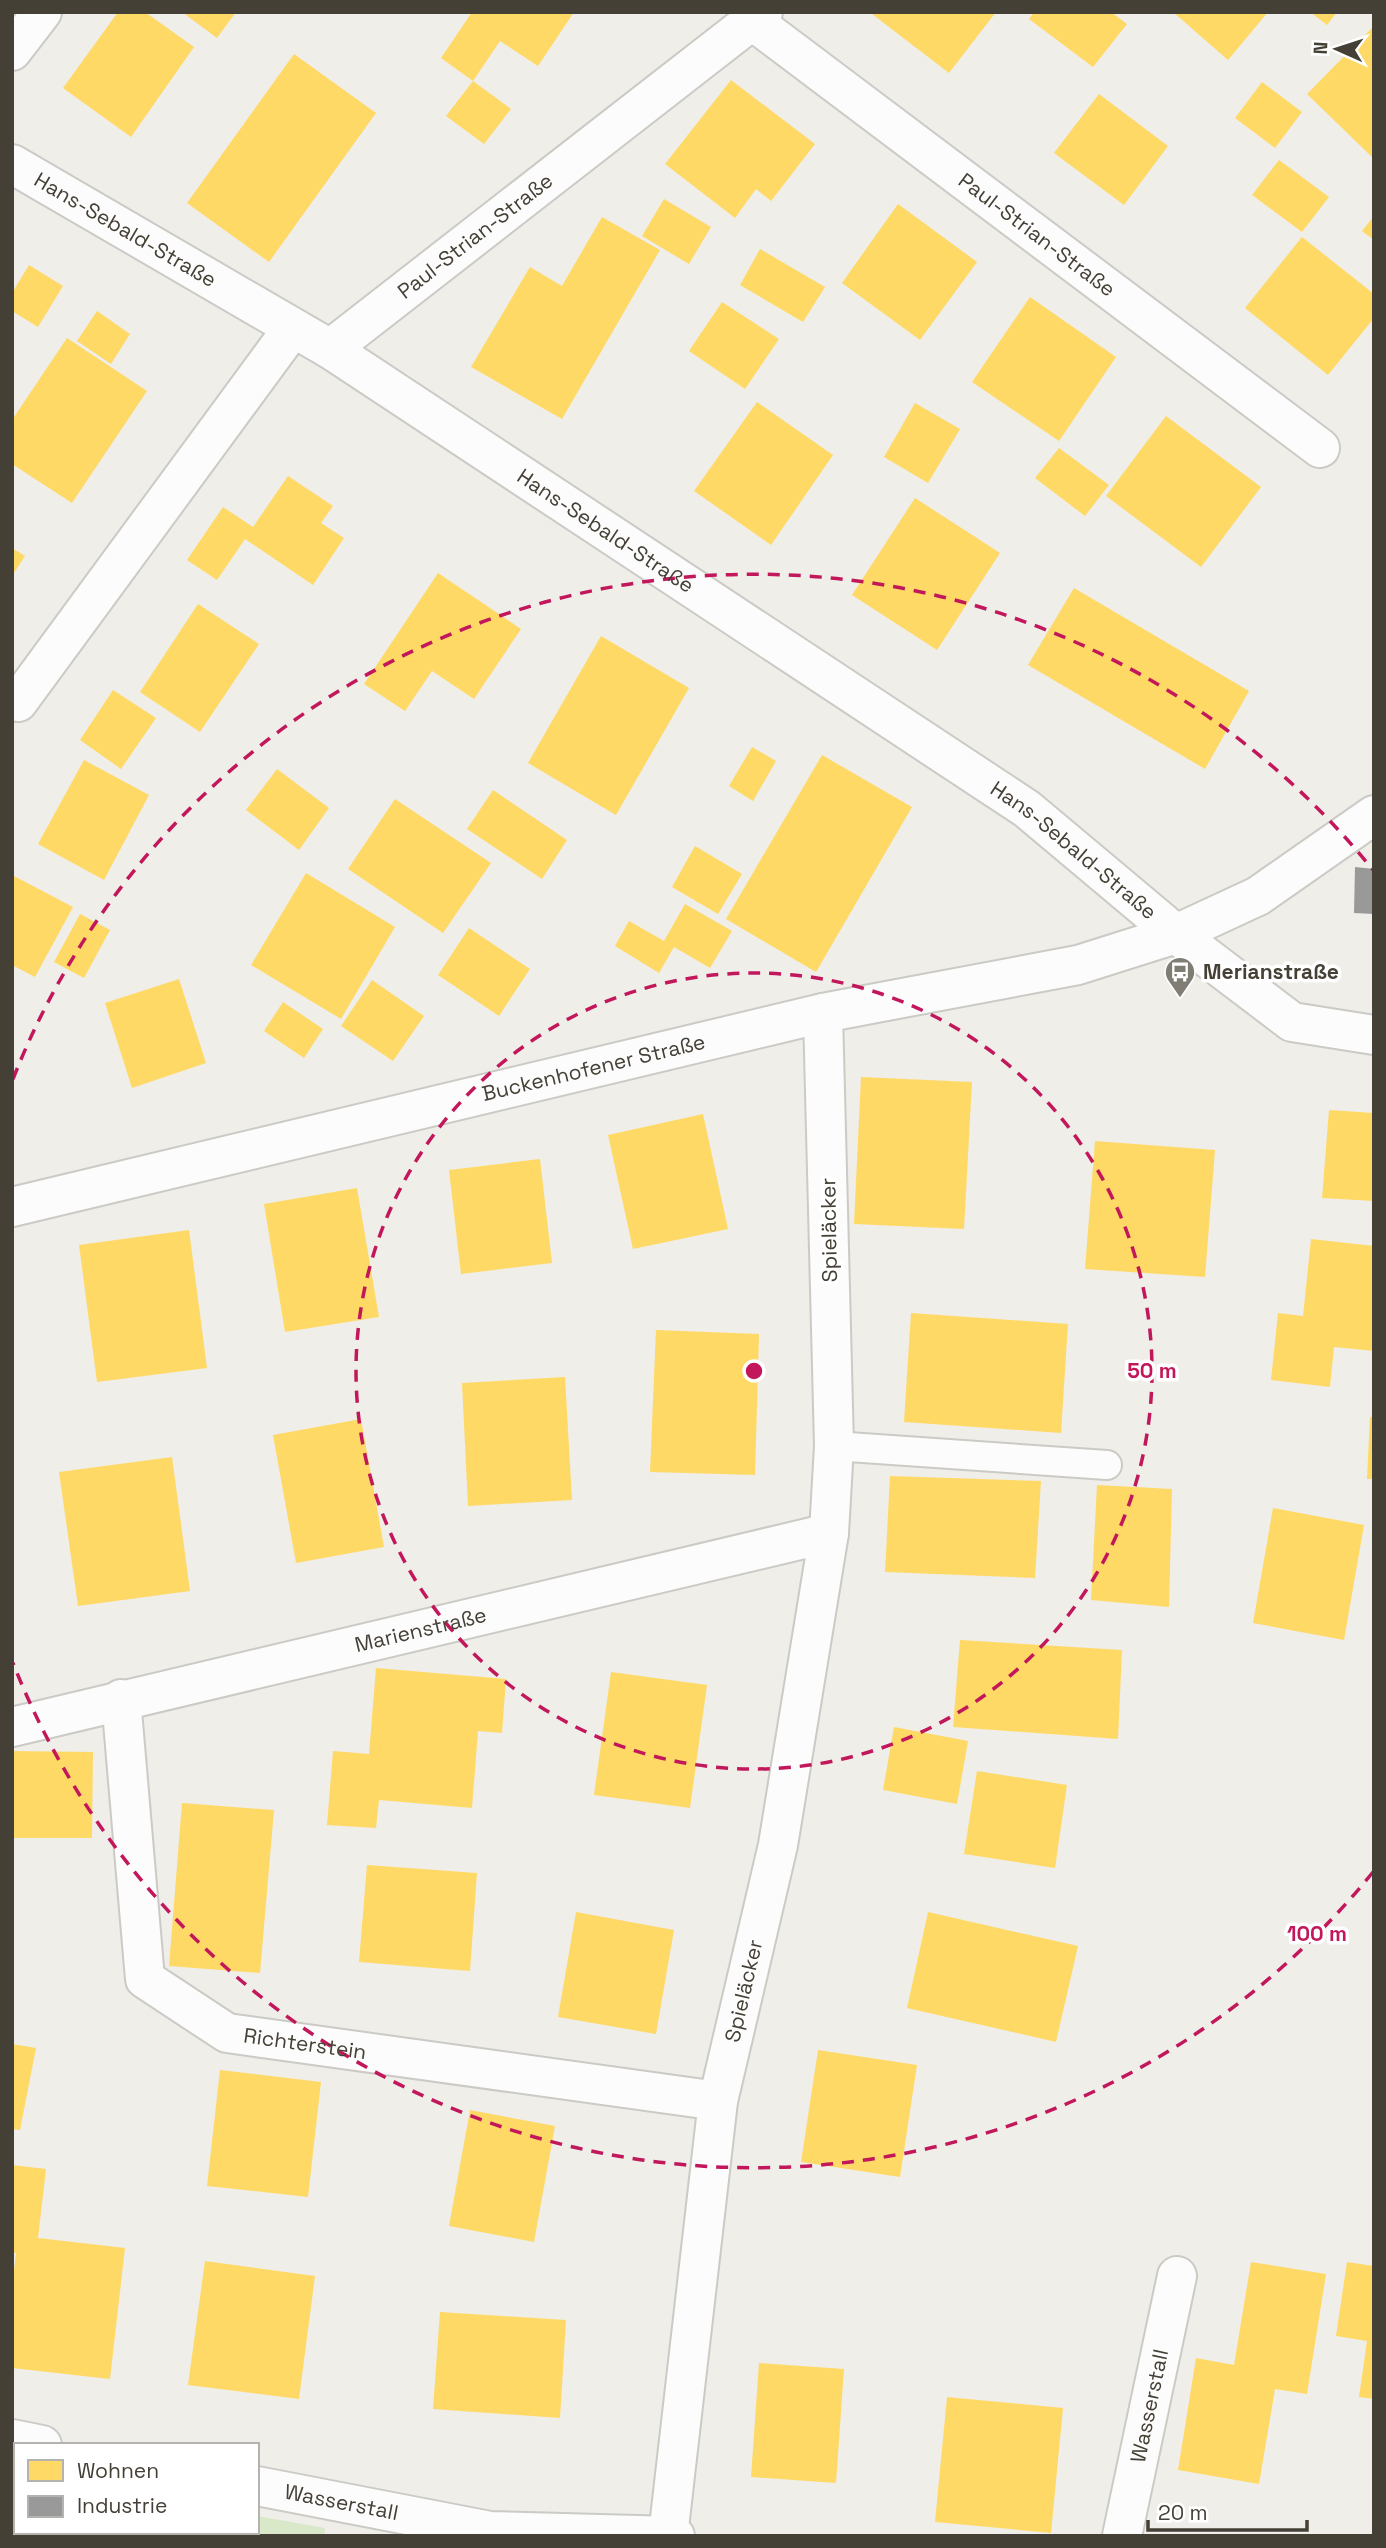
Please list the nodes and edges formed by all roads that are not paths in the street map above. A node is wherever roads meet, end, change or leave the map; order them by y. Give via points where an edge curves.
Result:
1 (42, 12) edge
2 (758, 17) edge
3 (12, 51) edge
4 (12, 164) edge
5 (292, 329) junction
6 (330, 349) junction
7 (1320, 448) dead end
8 (12, 699) edge
9 (1374, 815) edge
10 (1177, 934) junction
11 (823, 1013) junction
12 (1374, 1035) edge
13 (12, 1207) edge
14 (834, 1446) junction
15 (1107, 1465) dead end
16 (829, 1533) junction
17 (121, 1699) junction
18 (12, 1727) edge
19 (718, 2101) junction
20 (1177, 2276) dead end
21 (12, 2439) edge
22 (32, 2443) edge
23 (259, 2486) edge
24 (670, 2535) edge
25 (1122, 2536) edge

1 - 3 street
2 - 6 street, Paul-Strian-Straße
2 - 7 street, Paul-Strian-Straße
4 - 5 street, Hans-Sebald-Straße
5 - 6 street, Hans-Sebald-Straße
5 - 8 street via 18,702
6 - 10 street, Hans-Sebald-Straße via 1027,809
9 - 10 street via 1258,895
10 - 11 street, Buckenhofener Straße via 1078,965
10 - 12 street via 1292,1022
11 - 13 street, Buckenhofener Straße
11 - 14 street, Spieläcker
14 - 15 lane
14 - 16 street, Spieläcker
16 - 17 street, Marienstraße
16 - 19 street, Spieläcker via 778,1845
17 - 18 street, Marienstraße
17 - 19 street, Richterstein via 145,1979 227,2033
19 - 24 street, Spieläcker
20 - 25 street, Wasserstall
21 - 22 street
23 - 24 street, Wasserstall via 490,2531

